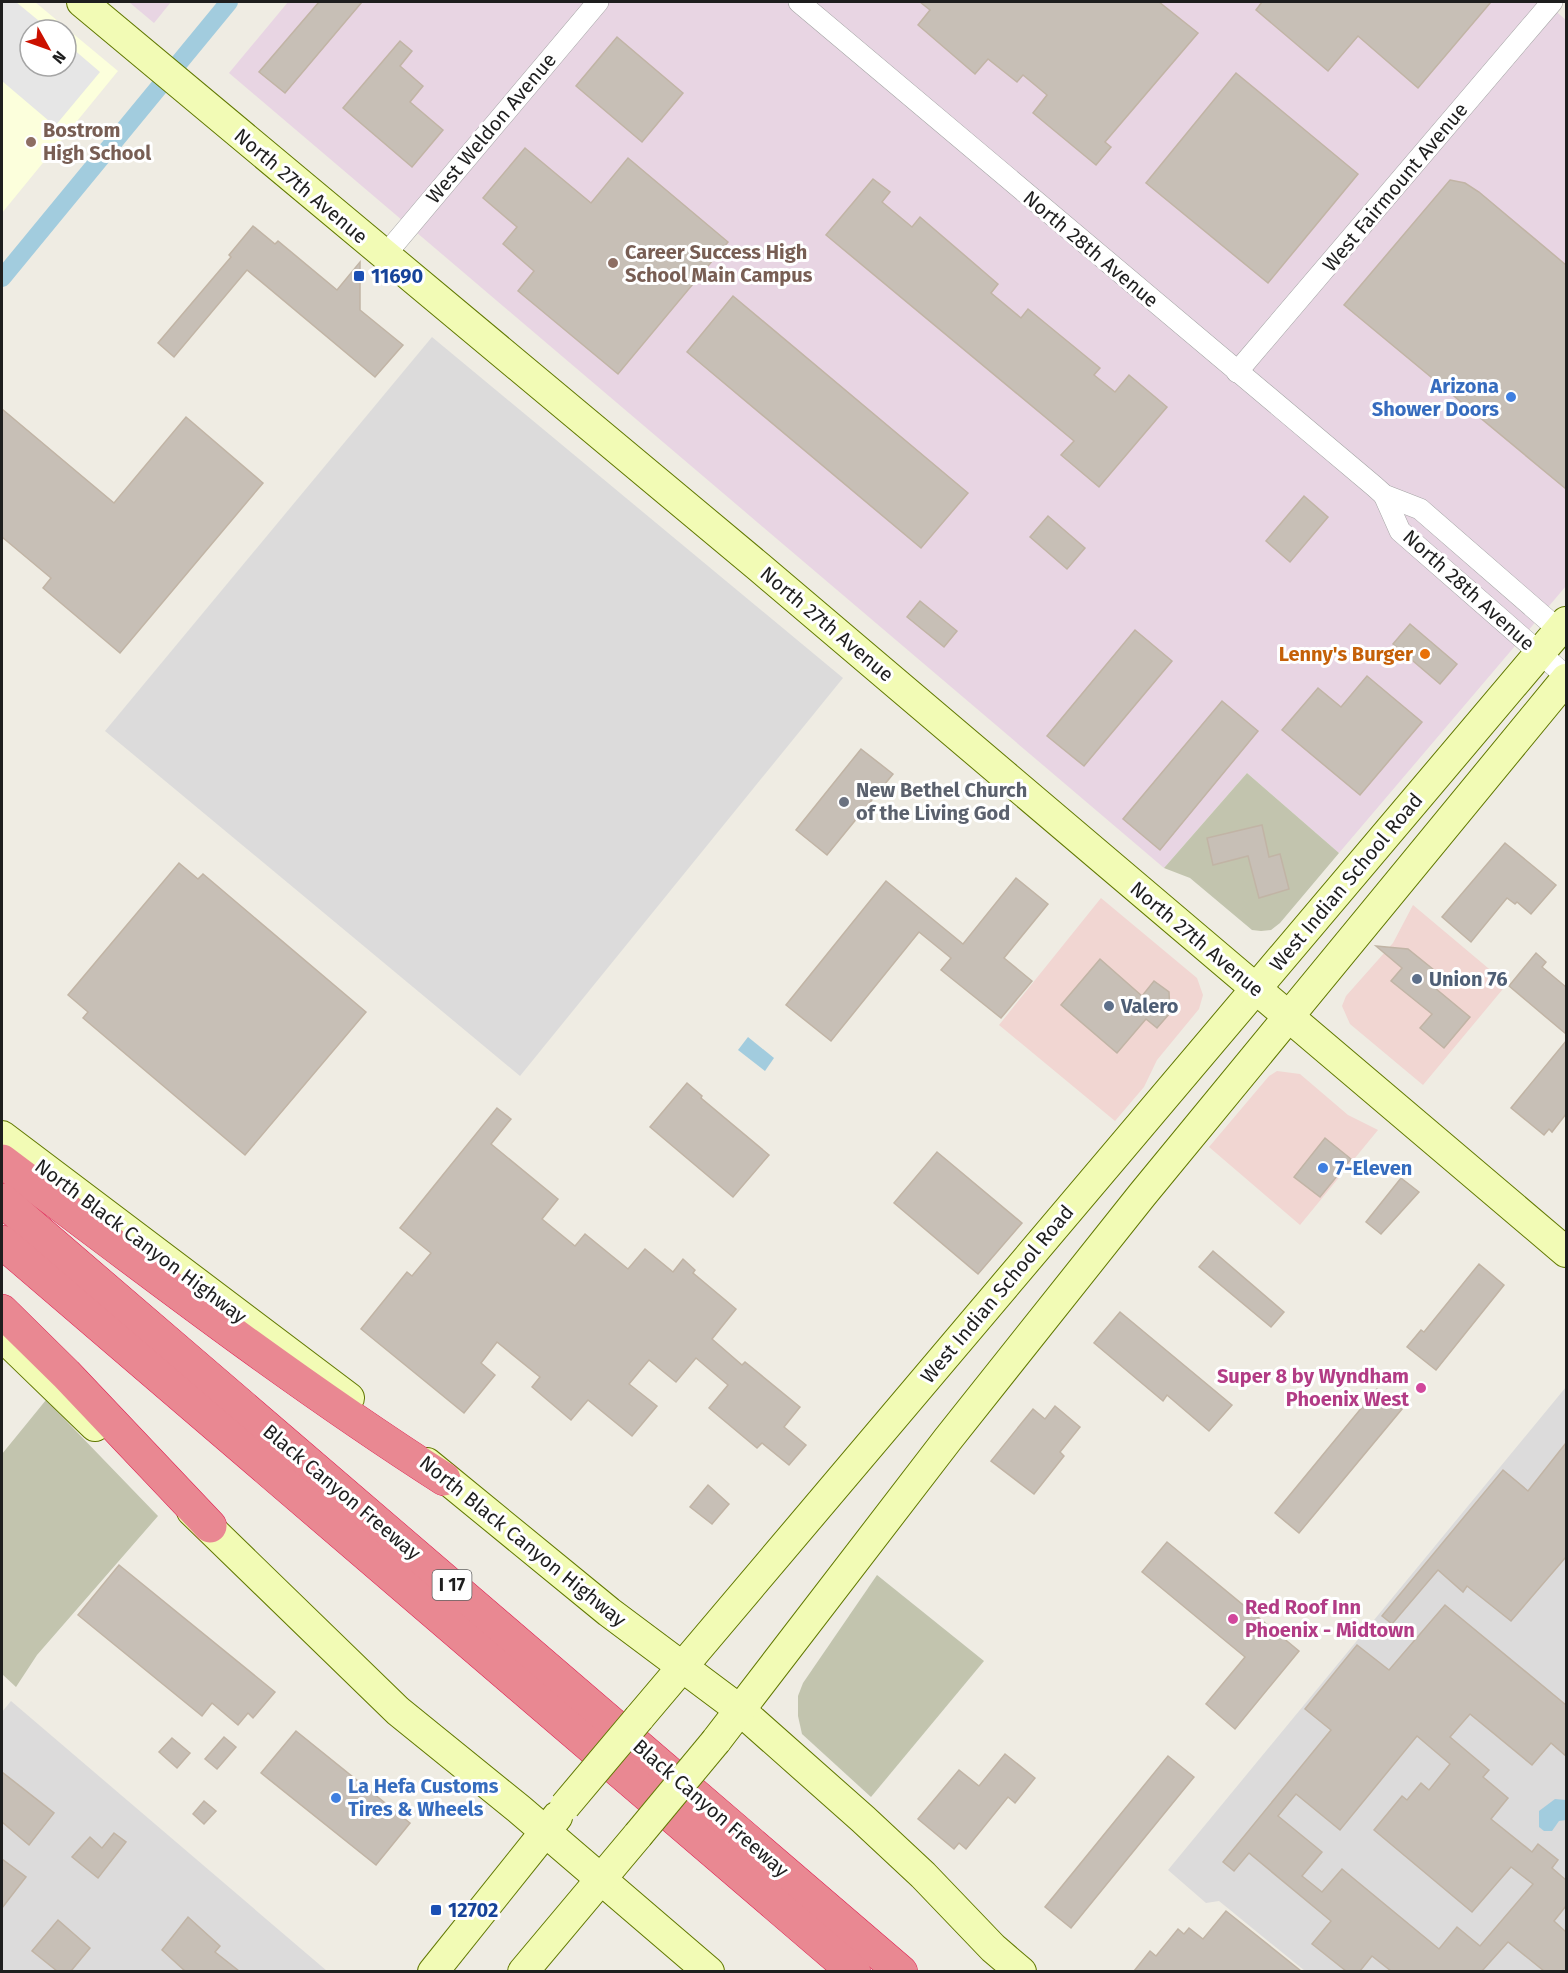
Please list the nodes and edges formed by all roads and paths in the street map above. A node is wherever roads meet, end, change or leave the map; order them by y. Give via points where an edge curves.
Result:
1 (82, 2) edge
2 (598, 2) edge
3 (799, 2) edge
4 (1552, 2) edge
5 (385, 255) junction
6 (1237, 372) junction
7 (1384, 495) junction
8 (1564, 629) edge
9 (1540, 653) junction
10 (1566, 677) edge
11 (1256, 988) junction
12 (1290, 1015) junction
13 (2, 1136) edge
14 (2, 1161) edge
15 (2, 1200) edge
16 (2, 1242) edge
17 (1566, 1252) edge
18 (2, 1268) edge
19 (2, 1311) edge
20 (2, 1336) edge
21 (444, 1479) junction
22 (210, 1526) junction
23 (682, 1667) junction
24 (740, 1710) junction
25 (545, 1831) junction
26 (602, 1879) junction
27 (433, 1971) edge
28 (523, 1971) edge
29 (709, 1971) edge
30 (826, 1971) edge
31 (854, 1971) edge
32 (901, 1971) edge
33 (1021, 1971) edge

1 - 5 main road, North 27th Avenue
2 - 5 street, West Weldon Avenue
3 - 6 street, North 28th Avenue
4 - 6 street, West Fairmount Avenue
5 - 11 main road, North 27th Avenue
6 - 7 street, North 28th Avenue
7 - 8 street, North 28th Avenue via 1420,509
7 - 9 street, North 28th Avenue via 1400,531
8 - 9 main road, West Indian School Road
9 - 10 street, North 28th Avenue
9 - 11 main road, West Indian School Road
10 - 12 main road, West Indian School Road
11 - 12 main road, North 27th Avenue
11 - 23 main road, West Indian School Road
12 - 17 main road, North 27th Avenue
12 - 24 main road, West Indian School Road via 962,1422
13 - 21 main road, North Black Canyon Highway via 371,1414
14 - 21 highway via 256,1352
15 - 32 highway, Black Canyon Freeway / I 17
16 - 31 highway
18 - 30 highway, I 17
19 - 22 highway
20 - 22 main road via 136,1464
21 - 23 main road, North Black Canyon Highway
22 - 25 main road via 398,1711
23 - 24 main road, North Black Canyon Highway
23 - 25 main road, West Indian School Road, bridge
24 - 26 main road, West Indian School Road, bridge
24 - 33 main road, North Black Canyon Highway via 863,1819
25 - 26 main road
25 - 27 main road, West Indian School Road
26 - 28 main road, West Indian School Road
26 - 29 main road

